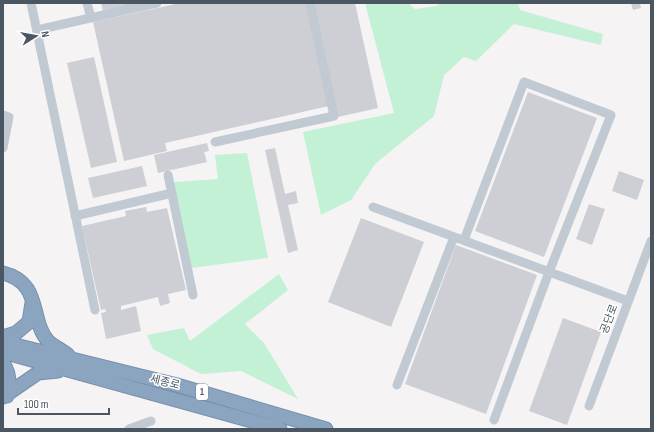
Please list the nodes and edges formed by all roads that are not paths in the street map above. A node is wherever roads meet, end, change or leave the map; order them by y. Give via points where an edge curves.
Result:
1 (31, 3) edge
2 (87, 3) edge
3 (157, 3) edge
4 (310, 3) edge
5 (130, 6) edge
6 (91, 18) junction
7 (37, 30) junction
8 (3, 115) edge
9 (215, 142) dead end
10 (3, 148) edge
11 (168, 175) dead end
12 (172, 193) junction
13 (373, 207) dead end
14 (75, 216) junction
15 (454, 237) junction
16 (464, 240) junction
17 (651, 241) edge
18 (549, 272) junction
19 (3, 273) edge
20 (193, 295) dead end
21 (32, 298) junction
22 (628, 302) junction
23 (95, 310) dead end
24 (3, 337) edge
25 (3, 342) edge
26 (3, 352) edge
27 (3, 363) edge
28 (77, 366) junction
29 (397, 385) dead end
30 (5, 396) edge
31 (588, 406) dead end
32 (494, 420) dead end
33 (151, 421) dead end
34 (129, 429) edge
35 (280, 429) edge
36 (326, 429) edge

1 - 7 street
2 - 6 street
3 - 5 street
4 - 9 street via 334,116
5 - 6 street
6 - 7 street
7 - 14 street
8 - 10 street via 9,116
11 - 12 street
12 - 14 street
12 - 20 street
13 - 15 street
14 - 23 street
15 - 16 street
15 - 29 street
16 - 18 street
16 - 18 street via 524,82 531,84 611,115
17 - 22 street, 공단로
18 - 22 street
18 - 32 street
19 - 21 highway via 12,275 21,282
21 - 24 highway via 29,322 16,333
21 - 28 highway via 48,341
22 - 31 street, 공단로
25 - 28 highway, 세종로 / 1
26 - 28 highway, 세종로 / 1
27 - 30 highway via 9,387
28 - 30 highway via 38,373
28 - 35 highway, 세종로 / 1
28 - 36 highway, 세종로 / 1 via 177,385
33 - 34 street

